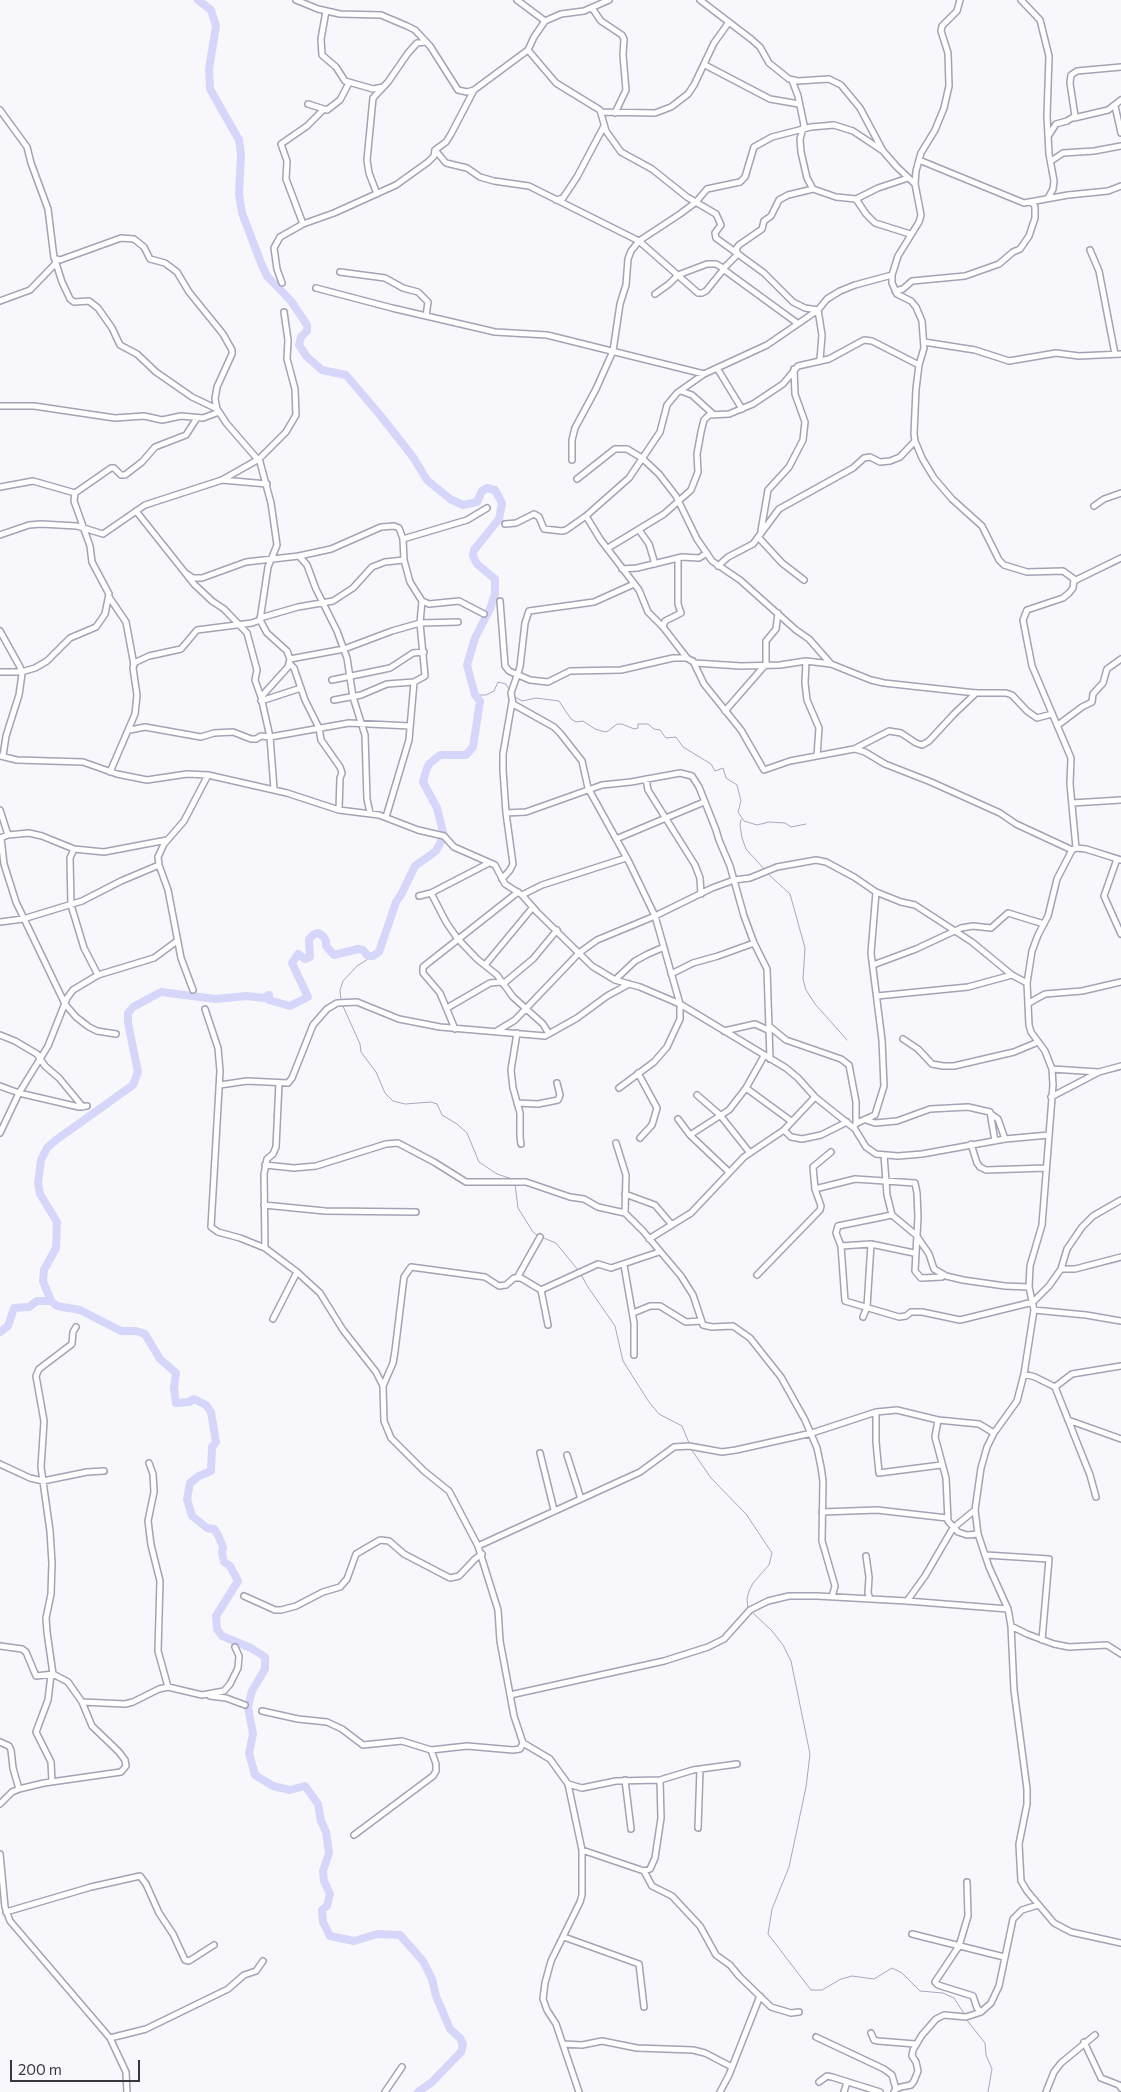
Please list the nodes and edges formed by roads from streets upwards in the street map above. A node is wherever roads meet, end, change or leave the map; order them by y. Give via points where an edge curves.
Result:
1 (296, 0) edge
2 (517, 0) edge
3 (609, 0) edge
4 (701, 0) edge
5 (960, 0) edge
6 (1021, 0) edge
7 (592, 8) junction
8 (326, 11) junction
9 (545, 21) junction
10 (729, 22) junction
11 (426, 42) junction
12 (528, 50) junction
13 (705, 65) junction
14 (1121, 67) edge
15 (792, 80) junction
16 (349, 83) junction
17 (383, 87) junction
18 (474, 90) junction
19 (1121, 100) edge
20 (308, 104) dead end
21 (799, 104) junction
22 (1115, 106) junction
23 (0, 110) edge
24 (323, 110) junction
25 (602, 112) junction
26 (615, 113) junction
27 (1074, 118) junction
28 (604, 126) junction
29 (804, 129) junction
30 (1121, 133) edge
31 (1048, 138) junction
32 (1121, 146) edge
33 (435, 150) junction
34 (883, 151) junction
35 (919, 160) junction
36 (1050, 161) junction
37 (908, 178) junction
38 (915, 184) junction
39 (1121, 186) edge
40 (813, 189) junction
41 (377, 194) junction
42 (1048, 198) junction
43 (856, 199) junction
44 (556, 200) junction
45 (696, 202) junction
46 (1032, 202) junction
47 (303, 224) junction
48 (910, 234) junction
49 (639, 241) junction
50 (1090, 250) dead end
51 (738, 254) junction
52 (56, 261) junction
53 (723, 269) junction
54 (340, 272) dead end
55 (678, 275) junction
56 (892, 275) junction
57 (282, 283) dead end
58 (316, 288) dead end
59 (895, 290) junction
60 (655, 294) dead end
61 (0, 302) edge
62 (818, 310) junction
63 (284, 312) dead end
64 (426, 316) junction
65 (797, 323) junction
66 (924, 342) junction
67 (613, 351) junction
68 (1115, 354) junction
69 (1121, 354) edge
70 (820, 360) junction
71 (919, 365) junction
72 (717, 368) junction
73 (794, 368) junction
74 (704, 374) junction
75 (681, 391) junction
76 (0, 406) edge
77 (742, 409) junction
78 (218, 410) junction
79 (713, 414) junction
80 (197, 418) junction
81 (915, 441) junction
82 (642, 458) junction
83 (258, 459) junction
84 (572, 460) dead end
85 (577, 479) dead end
86 (222, 480) junction
87 (267, 484) junction
88 (0, 487) edge
89 (76, 493) junction
90 (1121, 493) edge
91 (678, 501) junction
92 (1094, 506) dead end
93 (487, 508) dead end
94 (136, 510) junction
95 (586, 516) junction
96 (505, 524) dead end
97 (83, 528) junction
98 (639, 530) junction
99 (0, 535) edge
100 (760, 536) junction
101 (403, 539) junction
102 (608, 548) junction
103 (707, 552) junction
104 (298, 556) junction
105 (678, 558) junction
106 (1121, 558) edge
107 (273, 559) junction
108 (404, 560) junction
109 (655, 564) junction
110 (718, 566) junction
111 (622, 569) junction
112 (187, 574) junction
113 (804, 580) dead end
114 (1074, 582) junction
115 (634, 584) junction
116 (109, 597) junction
117 (422, 601) junction
118 (500, 601) dead end
119 (323, 603) junction
120 (778, 613) junction
121 (484, 614) dead end
122 (260, 619) junction
123 (420, 622) junction
124 (458, 622) dead end
125 (239, 625) junction
126 (663, 627) junction
127 (0, 631) edge
128 (344, 649) junction
129 (424, 652) junction
130 (687, 658) junction
131 (1121, 659) edge
132 (290, 661) junction
133 (806, 661) junction
134 (693, 662) junction
135 (831, 664) junction
136 (134, 665) junction
137 (765, 666) junction
138 (0, 672) edge
139 (21, 672) junction
140 (518, 674) junction
141 (351, 676) junction
142 (332, 680) dead end
143 (414, 682) junction
144 (301, 688) junction
145 (976, 693) junction
146 (353, 697) junction
147 (261, 699) junction
148 (334, 700) dead end
149 (512, 702) junction
150 (725, 711) junction
151 (1052, 714) junction
152 (361, 723) junction
153 (1058, 725) junction
154 (410, 726) junction
155 (319, 728) junction
156 (129, 731) junction
157 (270, 737) junction
158 (854, 749) junction
159 (1, 756) edge
160 (817, 756) junction
161 (110, 772) junction
162 (208, 775) junction
163 (646, 779) junction
164 (588, 788) junction
165 (274, 790) junction
166 (1121, 800) edge
167 (704, 802) junction
168 (1072, 803) junction
169 (0, 810) edge
170 (339, 810) junction
171 (370, 813) junction
172 (506, 813) junction
173 (386, 817) junction
174 (666, 819) junction
175 (8, 834) junction
176 (1, 838) edge
177 (616, 839) junction
178 (167, 840) junction
179 (74, 849) junction
180 (1074, 849) junction
181 (626, 858) junction
182 (1119, 859) edge
183 (490, 862) junction
184 (159, 865) junction
185 (502, 879) junction
186 (734, 880) junction
187 (876, 892) junction
188 (430, 893) junction
189 (520, 893) junction
190 (701, 894) junction
191 (419, 896) dead end
192 (71, 905) junction
193 (534, 907) junction
194 (655, 916) junction
195 (23, 919) junction
196 (0, 922) edge
197 (1044, 924) junction
198 (557, 930) junction
199 (954, 931) junction
200 (1121, 934) edge
201 (458, 938) junction
202 (177, 941) junction
203 (754, 942) junction
204 (664, 947) junction
205 (579, 953) junction
206 (873, 964) junction
207 (486, 965) junction
208 (671, 974) junction
209 (98, 975) junction
210 (1012, 975) junction
211 (615, 980) junction
212 (1121, 982) edge
213 (1027, 983) junction
214 (502, 984) junction
215 (629, 984) junction
216 (194, 990) dead end
217 (877, 996) junction
218 (1029, 1003) junction
219 (65, 1004) junction
220 (680, 1004) junction
221 (447, 1008) junction
222 (525, 1008) junction
223 (205, 1009) dead end
224 (768, 1028) junction
225 (455, 1029) junction
226 (497, 1031) junction
227 (724, 1031) junction
228 (517, 1033) junction
229 (116, 1034) dead end
230 (549, 1034) junction
231 (0, 1035) edge
232 (903, 1039) dead end
233 (1038, 1042) junction
234 (764, 1056) junction
235 (40, 1058) junction
236 (770, 1059) junction
237 (1121, 1066) edge
238 (1052, 1069) junction
239 (1099, 1072) junction
240 (638, 1073) junction
241 (279, 1083) junction
242 (557, 1083) dead end
243 (220, 1085) junction
244 (0, 1086) edge
245 (619, 1088) dead end
246 (746, 1088) junction
247 (19, 1093) junction
248 (697, 1094) dead end
249 (815, 1096) junction
250 (1051, 1097) junction
251 (517, 1103) junction
252 (991, 1114) junction
253 (720, 1115) junction
254 (678, 1119) dead end
255 (866, 1120) junction
256 (792, 1121) junction
257 (846, 1122) junction
258 (856, 1123) junction
259 (855, 1129) junction
260 (784, 1130) junction
261 (0, 1133) edge
262 (690, 1135) junction
263 (1048, 1135) junction
264 (640, 1138) dead end
265 (1005, 1139) junction
266 (995, 1141) junction
267 (616, 1143) dead end
268 (522, 1144) dead end
269 (971, 1144) junction
270 (831, 1152) dead end
271 (750, 1153) junction
272 (884, 1156) junction
273 (266, 1165) junction
274 (1046, 1168) junction
275 (729, 1172) junction
276 (885, 1180) junction
277 (815, 1188) junction
278 (625, 1194) junction
279 (1121, 1200) edge
280 (264, 1205) junction
281 (416, 1212) dead end
282 (625, 1213) junction
283 (892, 1215) junction
284 (672, 1225) junction
285 (916, 1235) junction
286 (540, 1237) dead end
287 (649, 1238) junction
288 (870, 1244) junction
289 (841, 1246) junction
290 (265, 1248) junction
291 (659, 1252) junction
292 (914, 1252) junction
293 (1121, 1257) edge
294 (624, 1264) junction
295 (1061, 1269) junction
296 (297, 1272) junction
297 (757, 1275) dead end
298 (942, 1277) dead end
299 (517, 1278) junction
300 (1030, 1286) junction
301 (541, 1290) junction
302 (1033, 1302) junction
303 (867, 1307) junction
304 (1034, 1310) junction
305 (633, 1313) junction
306 (863, 1317) dead end
307 (272, 1319) dead end
308 (700, 1321) junction
309 (1121, 1321) edge
310 (548, 1325) dead end
311 (76, 1327) dead end
312 (634, 1355) dead end
313 (1121, 1366) edge
314 (1024, 1374) junction
315 (384, 1386) junction
316 (1055, 1387) junction
317 (876, 1412) junction
318 (938, 1420) junction
319 (1068, 1420) junction
320 (812, 1432) junction
321 (994, 1432) junction
322 (1121, 1439) edge
323 (540, 1454) dead end
324 (567, 1455) dead end
325 (149, 1463) dead end
326 (0, 1464) edge
327 (941, 1465) junction
328 (104, 1472) dead end
329 (43, 1481) junction
330 (1096, 1497) dead end
331 (581, 1499) junction
332 (554, 1510) junction
333 (975, 1510) junction
334 (822, 1512) junction
335 (947, 1518) junction
336 (953, 1528) junction
337 (978, 1534) junction
338 (478, 1546) junction
339 (482, 1554) junction
340 (986, 1555) junction
341 (866, 1556) dead end
342 (244, 1596) dead end
343 (832, 1597) junction
344 (870, 1599) junction
345 (907, 1601) junction
346 (1008, 1609) junction
347 (1011, 1626) junction
348 (1042, 1640) junction
349 (0, 1646) edge
350 (235, 1647) dead end
351 (1121, 1654) edge
352 (52, 1674) junction
353 (168, 1687) junction
354 (510, 1694) junction
355 (202, 1695) junction
356 (82, 1702) junction
357 (245, 1705) dead end
358 (262, 1711) dead end
359 (0, 1742) edge
360 (523, 1743) junction
361 (430, 1750) junction
362 (737, 1764) dead end
363 (700, 1769) junction
364 (625, 1780) junction
365 (660, 1780) junction
366 (52, 1782) junction
367 (568, 1784) junction
368 (19, 1789) junction
369 (0, 1804) edge
370 (631, 1828) dead end
371 (698, 1828) dead end
372 (354, 1835) dead end
373 (582, 1850) junction
374 (0, 1854) edge
375 (644, 1871) junction
376 (967, 1882) dead end
377 (1038, 1905) junction
378 (4, 1908) edge
379 (912, 1934) dead end
380 (564, 1937) junction
381 (1121, 1943) edge
382 (214, 1945) dead end
383 (959, 1946) junction
384 (1004, 1956) junction
385 (263, 1962) dead end
386 (760, 1996) junction
387 (644, 2007) dead end
388 (799, 2012) dead end
389 (981, 2012) junction
390 (871, 2033) dead end
391 (1095, 2035) dead end
392 (816, 2037) dead end
393 (110, 2038) junction
394 (1084, 2042) junction
395 (563, 2044) junction
396 (915, 2044) junction
397 (732, 2067) junction
398 (402, 2068) dead end
399 (819, 2082) dead end
400 (847, 2082) junction
401 (1121, 2088) edge
402 (895, 2090) edge
403 (127, 2092) edge
404 (385, 2092) edge
405 (580, 2092) edge
406 (720, 2092) edge
407 (844, 2092) edge
408 (880, 2092) edge
409 (1046, 2092) edge

1 - 8 street
2 - 9 street
3 - 7 street
4 - 10 street
5 - 35 street via 960,7 941,31 948,53 947,99
6 - 31 street via 1040,20 1050,56
7 - 9 street
7 - 26 street via 601,21 624,39 626,90
8 - 11 street via 381,16 414,30
8 - 16 street via 320,52
9 - 12 street
10 - 13 street via 714,43
10 - 15 street via 760,47 769,63
11 - 17 street via 418,43 408,53
11 - 18 street via 458,90
12 - 18 street
12 - 25 street via 556,83
13 - 21 street via 770,99
13 - 26 street via 688,94 671,107 655,113
14 - 27 street via 1077,71 1071,75
15 - 21 street
15 - 34 street via 829,79 841,85 860,108
16 - 17 street via 373,89
16 - 24 street via 340,100
17 - 41 street via 373,98 367,151 369,173
18 - 33 street via 446,142
19 - 22 street
20 - 24 street
21 - 29 street
22 - 27 street
22 - 30 street
23 - 52 street via 27,147 48,209 52,254
24 - 47 street via 281,144 287,161 287,183
25 - 26 street
25 - 28 street
27 - 31 street via 1056,124
28 - 44 street via 577,177 563,198
28 - 45 street via 620,152 652,169
29 - 34 street via 825,125 843,127 863,136
29 - 40 street via 800,139 801,152
29 - 45 street via 758,144 750,154 745,177 740,182 707,189
31 - 36 street
32 - 36 street via 1063,153
33 - 41 street via 428,162
33 - 44 street via 446,163 467,168 494,182 529,186
34 - 37 street
35 - 38 street
35 - 46 street via 1018,202
36 - 42 street via 1054,185
37 - 38 street
37 - 43 street
38 - 48 street via 921,214 920,222
39 - 42 street via 1108,191
40 - 43 street via 836,197
40 - 51 street via 779,200 762,228 739,245 736,249
41 - 47 street
42 - 46 street
43 - 48 street via 876,223
44 - 49 street
45 - 49 street
45 - 51 street via 716,214 721,225 716,231 716,238
46 - 59 street via 1035,218 1029,236 1020,249 999,264 965,276 912,281
47 - 57 street via 280,237 274,248
48 - 56 street
49 - 55 street
49 - 67 street via 628,259
50 - 68 street via 1099,272
51 - 53 street
51 - 62 street via 764,273 793,302
52 - 61 street via 30,290
52 - 78 street via 70,299 74,302 89,301 98,308 120,345 137,354 192,397
52 - 78 street via 115,240 130,238 144,247 150,259 165,263 177,272 232,350 217,387
53 - 55 street via 716,264 707,264
53 - 55 street via 700,294
53 - 65 street
54 - 64 street via 385,278 418,292 428,302
55 - 60 street
56 - 59 street
56 - 62 street via 840,291
58 - 64 street
59 - 66 street via 916,308 922,321
62 - 65 street
62 - 70 street via 822,335
63 - 83 street via 296,415 286,432
64 - 67 street via 495,332 547,335
65 - 72 street via 768,345
66 - 68 street via 975,350 1009,361 1046,353 1079,356
66 - 71 street
67 - 74 street
67 - 84 street via 575,428
68 - 69 street
70 - 71 street via 869,340
70 - 73 street
71 - 81 street via 914,411
72 - 74 street
72 - 77 street
73 - 77 street via 783,384
73 - 100 street via 795,394 804,422 803,440 789,466 768,490
74 - 75 street
75 - 79 street via 692,395
75 - 82 street via 670,401 660,432
76 - 80 street via 34,406 115,418 140,415 162,420 181,416
77 - 79 street
78 - 80 street via 208,417
78 - 83 street
79 - 91 street via 703,423 696,477 691,490
80 - 89 street via 186,435 155,447 125,475 111,468
81 - 100 street via 900,457 880,462 864,458 853,468 779,509
81 - 114 street via 934,478 982,526 1004,565 1026,572 1063,571 1070,574
82 - 85 street via 627,449 615,449
82 - 91 street via 659,474
82 - 95 street via 629,478
83 - 86 street
83 - 87 street
86 - 87 street
86 - 94 street via 156,500
87 - 107 street via 277,545
88 - 89 street via 33,481
89 - 97 street via 74,501
90 - 92 street
91 - 98 street
91 - 103 street
93 - 101 street via 467,520
94 - 97 street via 103,534
94 - 112 street
95 - 96 street via 562,531 542,528 539,517 534,514 516,523
95 - 102 street
97 - 99 street via 29,525
97 - 116 street via 94,568
98 - 102 street
98 - 109 street via 649,544
100 - 110 street
100 - 113 street via 782,563
101 - 104 street via 397,526 388,525 331,549
101 - 108 street
102 - 111 street
103 - 105 street via 699,558
103 - 110 street
104 - 107 street
104 - 119 street via 307,566
105 - 109 street
105 - 126 street via 678,604 681,613 665,621
106 - 114 street
107 - 112 street via 246,562 202,578
107 - 122 street via 268,567
108 - 117 street via 412,587
108 - 119 street via 372,567 353,588 339,598
109 - 111 street
110 - 120 street via 740,580
111 - 115 street
112 - 125 street
114 - 151 street via 1063,598 1031,608 1024,614 1032,666
115 - 126 street via 648,612
115 - 140 street via 594,602 529,611
116 - 136 street via 126,622
116 - 139 street via 105,614 96,627 64,642 47,661
117 - 121 street via 429,604 459,601
117 - 123 street
118 - 140 street via 505,666
119 - 122 street
119 - 128 street
120 - 135 street via 809,638
120 - 137 street via 776,629 766,641
122 - 125 street
122 - 132 street via 268,633 287,651
123 - 124 street
123 - 128 street
123 - 129 street
125 - 136 street via 197,630 181,649 140,659
125 - 147 street via 248,636
126 - 130 street
127 - 139 street
128 - 132 street
128 - 141 street
129 - 141 street via 413,653 390,668
129 - 143 street via 425,676
130 - 134 street
130 - 140 street via 626,669 570,671 548,682
131 - 153 street via 1107,669 1092,702
132 - 144 street
132 - 147 street
133 - 135 street
133 - 137 street
133 - 160 street via 807,700 819,728
134 - 137 street
134 - 150 street via 704,684
135 - 145 street via 871,680
136 - 156 street via 137,706
137 - 150 street
138 - 139 street
139 - 159 street via 19,695
140 - 149 street via 511,693
141 - 142 street
141 - 146 street
143 - 146 street via 387,684
143 - 154 street
144 - 147 street
144 - 155 street
145 - 151 street via 1009,693 1037,718
145 - 158 street via 922,745 891,731
146 - 148 street
146 - 152 street
147 - 157 street
149 - 164 street via 560,733 582,761
149 - 172 street via 503,754
150 - 160 street via 741,730 762,769
151 - 153 street
152 - 154 street
152 - 155 street
152 - 171 street via 366,744
153 - 168 street via 1071,758
154 - 173 street via 404,760
155 - 157 street
155 - 170 street via 323,744 342,774
156 - 157 street via 145,727 201,736 233,732 251,739
156 - 161 street
157 - 165 street
158 - 160 street
158 - 180 street
159 - 161 street via 17,760 83,762
161 - 162 street via 147,780
162 - 165 street
162 - 178 street via 184,821
163 - 164 street
163 - 167 street via 686,773 696,781
163 - 174 street via 648,790
164 - 172 street via 526,812
164 - 177 street
165 - 170 street
166 - 168 street
167 - 174 street
167 - 186 street
168 - 180 street
169 - 175 street
170 - 171 street
171 - 173 street
172 - 185 street via 513,864
173 - 183 street via 444,836 454,847
174 - 177 street
174 - 190 street via 695,865
175 - 176 street
175 - 179 street via 30,833
176 - 195 street via 6,874
177 - 181 street
178 - 179 street via 104,852
178 - 184 street via 160,852
179 - 192 street via 70,858
180 - 182 street via 1086,848
180 - 197 street via 1057,879
181 - 189 street
181 - 194 street
182 - 200 street via 1104,896
183 - 185 street via 498,868
183 - 188 street
184 - 192 street
184 - 202 street via 168,890
185 - 189 street via 508,887
186 - 187 street via 750,878 777,866 816,860 854,876
186 - 190 street
186 - 203 street
187 - 199 street via 915,905
187 - 206 street via 871,945
188 - 191 street
188 - 201 street
189 - 193 street
189 - 201 street
190 - 194 street
192 - 195 street
192 - 209 street via 84,948
193 - 198 street
193 - 207 street
194 - 204 street
194 - 205 street via 597,940
195 - 196 street
195 - 219 street
197 - 199 street via 1008,913 991,928 973,926
197 - 213 street via 1032,951
198 - 205 street
198 - 214 street via 533,959
199 - 206 street
199 - 210 street
201 - 207 street via 477,960
201 - 221 street via 422,970 437,987
202 - 209 street via 154,958
202 - 216 street
203 - 208 street
203 - 224 street via 767,969
204 - 208 street
204 - 211 street via 642,958
205 - 211 street via 592,966
205 - 222 street
206 - 217 street
207 - 214 street
208 - 220 street
209 - 219 street via 73,990
210 - 213 street
210 - 217 street via 968,987
211 - 215 street
212 - 218 street via 1082,991 1045,994
213 - 218 street
214 - 221 street via 495,982 484,986
214 - 222 street
215 - 220 street
215 - 230 street
217 - 255 street via 884,1086 875,1115
218 - 233 street via 1029,1024
219 - 229 street via 89,1027
219 - 235 street
220 - 227 street
220 - 240 street via 680,1019 667,1047
221 - 225 street
222 - 226 street via 515,1020
222 - 230 street
223 - 243 street via 218,1048
224 - 227 street via 755,1024
224 - 236 street
224 - 258 street via 786,1040 841,1059 849,1065 856,1102
225 - 226 street
225 - 241 street via 399,1019 357,1002 337,1003 313,1025 292,1078 288,1083
226 - 228 street
227 - 234 street
228 - 230 street
228 - 251 street via 511,1070
231 - 235 street via 34,1051
232 - 233 street via 932,1064 943,1066 1014,1052
233 - 238 street
234 - 236 street
234 - 246 street
235 - 247 street
235 - 247 street via 85,1107
236 - 249 street via 798,1078
237 - 239 street
238 - 239 street
238 - 250 street
239 - 250 street
240 - 245 street
240 - 264 street via 657,1108 652,1125
241 - 243 street via 248,1081
241 - 273 street via 276,1147
242 - 251 street via 558,1100 538,1104
243 - 290 street via 211,1227
244 - 247 street
246 - 253 street via 729,1110
246 - 256 street
247 - 261 street
248 - 253 street
249 - 256 street
249 - 257 street
250 - 263 street
251 - 268 street
252 - 255 street via 988,1110 968,1106 930,1110 897,1121 875,1123
252 - 265 street via 998,1119
252 - 266 street
253 - 262 street
253 - 271 street
254 - 262 street
255 - 258 street
256 - 260 street
257 - 259 street
257 - 260 street via 802,1139 791,1137
258 - 259 street
259 - 272 street via 866,1147
260 - 271 street
262 - 275 street
263 - 265 street
263 - 274 street
265 - 266 street
266 - 269 street
267 - 278 street via 626,1175
269 - 272 street via 922,1154
269 - 274 street via 977,1163 986,1170
270 - 277 street via 813,1167
271 - 275 street
272 - 276 street
273 - 280 street
273 - 282 street via 316,1166 386,1144 398,1144 466,1182 526,1182
274 - 300 street via 1042,1225 1030,1266
275 - 284 street via 690,1213
276 - 277 street via 855,1179
276 - 283 street
276 - 285 street via 916,1184
277 - 297 street via 820,1210
278 - 282 street
278 - 284 street via 655,1205
279 - 295 street via 1093,1216 1082,1227 1067,1249
280 - 281 street via 325,1211
280 - 290 street
282 - 287 street
283 - 285 street
283 - 289 street via 838,1226 836,1233
284 - 287 street
285 - 292 street
285 - 300 street via 929,1254 934,1269 942,1275 981,1283
286 - 299 street
287 - 291 street
288 - 289 street
288 - 292 street
288 - 303 street
289 - 303 street via 845,1301
290 - 296 street
291 - 294 street
291 - 308 street via 690,1289
292 - 298 street via 917,1276
293 - 295 street via 1075,1269
294 - 301 street via 609,1268 598,1264
294 - 305 street
295 - 302 street
296 - 307 street
296 - 315 street via 320,1293
299 - 301 street
299 - 315 street via 499,1286 485,1277 411,1267 404,1277 396,1351
300 - 302 street
301 - 310 street
302 - 303 street via 960,1320 922,1312 899,1317
302 - 304 street
303 - 306 street
304 - 309 street
304 - 314 street
305 - 308 street via 650,1306 660,1306 686,1322
305 - 312 street
308 - 320 street via 707,1327 734,1326 758,1346 781,1377
311 - 329 street via 72,1344 39,1369 36,1376 44,1421
313 - 316 street via 1072,1374
314 - 316 street
314 - 321 street via 1017,1401
315 - 338 street via 384,1421 391,1438 449,1491
316 - 319 street
317 - 318 street via 903,1410
317 - 320 street
317 - 327 street via 879,1473
318 - 321 street via 980,1424
318 - 327 street via 935,1436
319 - 322 street
319 - 330 street
320 - 331 street via 722,1452 689,1446 674,1447 640,1472
320 - 334 street via 823,1481
321 - 333 street via 981,1468
323 - 332 street
324 - 331 street
325 - 353 street via 154,1492 149,1532 160,1581 158,1651
326 - 329 street
327 - 335 street via 946,1478
328 - 329 street
329 - 352 street via 52,1563 46,1625
331 - 332 street
332 - 338 street
333 - 336 street
333 - 337 street
334 - 335 street via 877,1510
334 - 343 street via 822,1541 835,1583
335 - 336 street
336 - 337 street via 967,1535
336 - 345 street
337 - 340 street
338 - 339 street
339 - 342 street via 460,1576 450,1578 404,1554 389,1541 380,1540 356,1554 347,1579 340,1587 329,1589 296,1606 275,1610
339 - 354 street via 498,1610
340 - 346 street
340 - 348 street via 1049,1559
341 - 344 street
343 - 344 street
343 - 354 street via 789,1596 768,1601 750,1610 724,1638 708,1647 664,1661
344 - 345 street
345 - 346 street
346 - 347 street
347 - 348 street
347 - 377 street via 1014,1690 1027,1789 1019,1844 1021,1881
348 - 351 street via 1069,1647 1110,1646
349 - 352 street via 26,1652 36,1676
350 - 355 street via 239,1662 230,1684 224,1691
352 - 356 street via 68,1682
352 - 366 street via 45,1710 36,1732 51,1762
353 - 355 street
353 - 356 street via 125,1704
354 - 360 street
355 - 357 street via 226,1698
356 - 366 street via 92,1726 119,1752 126,1766 121,1772
358 - 361 street via 327,1722 342,1728 363,1745 402,1741
359 - 368 street via 9,1746
360 - 361 street via 520,1749 468,1746
360 - 367 street via 550,1759
361 - 372 street via 436,1764 433,1776
362 - 363 street
363 - 365 street
363 - 371 street
364 - 365 street
364 - 367 street via 582,1788
364 - 370 street
365 - 375 street via 661,1818 655,1858 650,1869
366 - 368 street
367 - 373 street
368 - 369 street
373 - 375 street
373 - 380 street via 582,1895
374 - 378 street
375 - 386 street via 652,1886 672,1896 686,1910 706,1934 716,1955
376 - 383 street via 968,1916
377 - 381 street via 1054,1923 1071,1932
377 - 384 street via 1022,1910 1013,1919
378 - 382 street via 140,1876 185,1960 190,1961
378 - 393 street via 17,1930
379 - 383 street
380 - 387 street via 639,1964
380 - 395 street via 551,1961 543,2000
383 - 384 street
383 - 389 street via 935,1979 936,1984 973,1996 976,2008
384 - 389 street via 996,1994
385 - 393 street via 256,1971 244,1975 228,1988 146,2029
386 - 388 street via 775,2009
386 - 397 street
389 - 396 street via 966,2018 944,2015 936,2019
390 - 396 street via 878,2041
391 - 394 street
392 - 402 street via 884,2069 892,2075
393 - 403 street via 126,2072
394 - 401 street via 1101,2078
394 - 409 street via 1060,2063
395 - 397 street via 602,2041 637,2048 693,2050
395 - 405 street
396 - 402 street via 912,2056 918,2070 914,2081 912,2085
397 - 406 street
398 - 404 street
399 - 400 street via 827,2076
400 - 407 street
400 - 408 street

